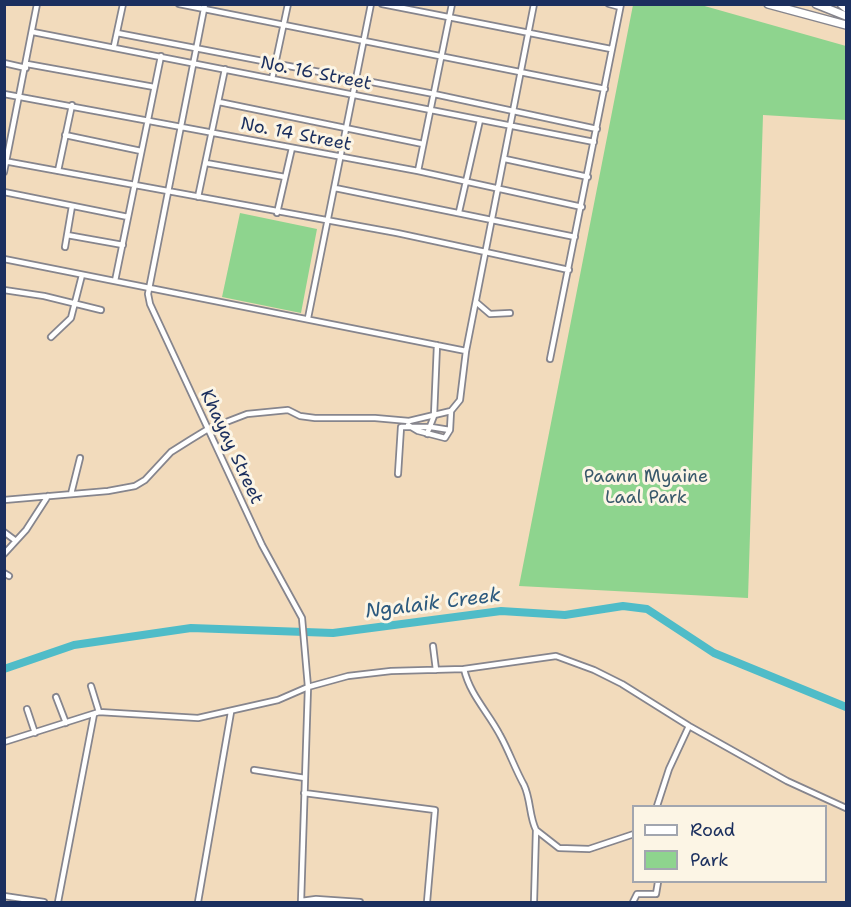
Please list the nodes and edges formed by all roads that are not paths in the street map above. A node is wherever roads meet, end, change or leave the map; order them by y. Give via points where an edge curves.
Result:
1 (37, 4) edge
2 (123, 4) edge
3 (179, 4) edge
4 (288, 4) edge
5 (371, 4) edge
6 (382, 4) edge
7 (452, 4) edge
8 (534, 4) edge
9 (609, 4) edge
10 (768, 4) edge
11 (816, 4) edge
12 (841, 4) edge
13 (621, 6) edge
14 (204, 7) edge
15 (846, 8) edge
16 (450, 16) junction
17 (846, 16) edge
18 (846, 25) edge
19 (284, 26) junction
20 (33, 32) junction
21 (528, 32) junction
22 (117, 33) junction
23 (364, 43) junction
24 (114, 46) junction
25 (196, 49) junction
26 (611, 49) junction
27 (161, 56) junction
28 (442, 56) junction
29 (4, 63) edge
30 (194, 63) junction
31 (275, 64) junction
32 (27, 66) junction
33 (225, 69) junction
34 (523, 72) junction
35 (272, 80) junction
36 (356, 80) junction
37 (154, 87) junction
38 (604, 89) junction
39 (4, 93) edge
40 (434, 94) junction
41 (19, 96) junction
42 (352, 97) junction
43 (219, 102) junction
44 (72, 105) junction
45 (431, 109) junction
46 (515, 110) junction
47 (148, 120) junction
48 (480, 120) junction
49 (512, 125) junction
50 (180, 126) junction
51 (4, 127) edge
52 (346, 128) junction
53 (13, 129) junction
54 (597, 129) junction
55 (212, 132) junction
56 (65, 135) junction
57 (594, 142) junction
58 (423, 144) junction
59 (292, 148) junction
60 (141, 151) junction
61 (341, 158) junction
62 (505, 159) junction
63 (6, 161) edge
64 (206, 163) junction
65 (58, 171) junction
66 (418, 171) junction
67 (4, 172) edge
68 (285, 177) junction
69 (588, 177) junction
70 (467, 182) junction
71 (135, 184) junction
72 (334, 188) junction
73 (498, 189) junction
74 (167, 191) junction
75 (4, 192) edge
76 (198, 197) junction
77 (72, 206) junction
78 (582, 207) junction
79 (459, 212) junction
80 (277, 213) junction
81 (128, 217) junction
82 (492, 219) junction
83 (328, 222) junction
84 (67, 235) junction
85 (575, 237) junction
86 (123, 245) junction
87 (65, 247) dead end
88 (485, 252) junction
89 (4, 259) edge
90 (568, 270) junction
91 (82, 275) junction
92 (115, 281) junction
93 (147, 287) junction
94 (4, 290) edge
95 (476, 302) junction
96 (75, 304) junction
97 (101, 310) dead end
98 (510, 313) dead end
99 (308, 318) junction
100 (51, 337) dead end
101 (437, 345) junction
102 (466, 351) junction
103 (550, 359) dead end
104 (451, 411) junction
105 (434, 416) junction
106 (408, 423) junction
107 (431, 427) junction
108 (208, 429) junction
109 (450, 430) junction
110 (428, 434) junction
111 (80, 458) dead end
112 (398, 474) dead end
113 (71, 494) junction
114 (48, 495) junction
115 (4, 500) edge
116 (4, 532) edge
117 (16, 541) junction
118 (4, 554) edge
119 (433, 646) dead end
120 (464, 669) junction
121 (436, 670) junction
122 (91, 686) dead end
123 (308, 687) junction
124 (56, 697) dead end
125 (27, 709) dead end
126 (231, 712) junction
127 (96, 713) junction
128 (66, 723) junction
129 (689, 726) junction
130 (35, 734) junction
131 (5, 741) edge
132 (254, 770) dead end
133 (305, 778) junction
134 (304, 793) junction
135 (658, 805) edge
136 (846, 808) edge
137 (536, 830) junction
138 (632, 834) edge
139 (658, 883) edge
140 (4, 896) edge
141 (301, 902) edge
142 (44, 903) edge
143 (58, 903) edge
144 (198, 903) edge
145 (360, 903) edge
146 (427, 903) edge
147 (534, 903) edge
148 (633, 903) edge

1 - 20 street
2 - 22 street
3 - 14 street
4 - 19 street
5 - 23 street
6 - 16 street
7 - 16 street
8 - 21 street
9 - 13 street
10 - 18 main road
11 - 17 main road
12 - 15 main road
13 - 26 street
14 - 19 street
14 - 25 street, Khayay Street
16 - 21 street
16 - 28 street
19 - 23 street
19 - 31 street
20 - 24 street, No. 16 Street
20 - 32 street
21 - 26 street
21 - 34 street
22 - 24 street
22 - 25 street
23 - 28 street
23 - 36 street
24 - 27 street, No. 16 Street
25 - 30 street, Khayay Street
25 - 31 street
26 - 38 street
27 - 30 street, No. 16 Street
27 - 37 street
28 - 34 street
28 - 40 street
29 - 32 street
30 - 33 street, No. 16 Street
30 - 50 street, Khayay Street
31 - 35 street
31 - 36 street
32 - 37 street
32 - 41 street
33 - 35 street, No. 16 Street
33 - 43 street
34 - 38 street
34 - 46 street
35 - 42 street, No. 16 Street
36 - 40 street
36 - 42 street
37 - 47 street
38 - 54 street
39 - 41 street, No. 14 Street
40 - 45 street
40 - 46 street
41 - 44 street, No. 14 Street
41 - 53 street
42 - 45 street, No. 16 Street
42 - 52 street
43 - 52 street
43 - 55 street
44 - 47 street, No. 14 Street
44 - 56 street
45 - 48 street, No. 16 Street
45 - 58 street
46 - 49 street
46 - 54 street
47 - 50 street, No. 14 Street
47 - 60 street
48 - 49 street, No. 16 Street
48 - 70 street
49 - 57 street, No. 16 Street
49 - 62 street
50 - 55 street, No. 14 Street
50 - 74 street, Khayay Street
51 - 53 street
52 - 58 street
52 - 61 street
53 - 63 street
54 - 57 street
55 - 59 street, No. 14 Street
55 - 64 street
56 - 60 street
56 - 65 street
57 - 69 street
58 - 66 street
59 - 61 street, No. 14 Street
59 - 68 street
60 - 71 street
61 - 66 street, No. 14 Street
61 - 72 street
62 - 69 street
62 - 73 street
63 - 65 street
63 - 67 street
64 - 68 street
64 - 76 street
65 - 71 street
66 - 70 street, No. 14 Street
68 - 80 street
69 - 78 street
70 - 73 street, No. 14 Street
70 - 79 street
71 - 74 street
71 - 81 street
72 - 79 street
72 - 83 street
73 - 78 street, No. 14 Street
73 - 82 street
74 - 76 street
74 - 93 street, Khayay Street
75 - 77 street
76 - 80 street
77 - 81 street
77 - 84 street
78 - 85 street
79 - 82 street
80 - 83 street
81 - 86 street
82 - 85 street
82 - 88 street
83 - 88 street
83 - 99 street
84 - 86 street
84 - 87 street
85 - 90 street
86 - 92 street
88 - 90 street
88 - 95 street
89 - 91 street
90 - 103 street
91 - 92 street
91 - 96 street
92 - 93 street
93 - 99 street
93 - 108 street, Khayay Street via 150,304
94 - 96 street
95 - 98 street via 490,314
95 - 102 street
96 - 97 street
96 - 100 street via 71,318
99 - 101 street
101 - 102 street
101 - 105 street
102 - 104 street via 460,400
104 - 105 street
104 - 109 street
105 - 106 street
105 - 107 street
106 - 107 street
106 - 108 street via 375,418 315,418 288,410 247,414
106 - 110 street
106 - 112 street via 400,428
107 - 109 street
107 - 110 street
108 - 113 street via 171,452 141,483 125,489
108 - 123 street, Khayay Street via 262,545 302,618
109 - 110 street via 445,438
111 - 113 street
113 - 114 street
114 - 115 street
114 - 117 street
116 - 117 street
117 - 118 street
119 - 121 street
120 - 121 street
120 - 129 street via 544,656 565,658 622,684
120 - 137 street via 474,696 500,734 524,786
121 - 123 street via 348,676
122 - 127 street
123 - 126 street via 278,700
123 - 133 street, Khayay Street
124 - 128 street
125 - 130 street
126 - 127 street via 186,718
126 - 144 street
127 - 128 street
127 - 143 street
128 - 130 street
129 - 135 street
129 - 136 street via 787,781
130 - 131 street
132 - 133 street
133 - 134 street, Khayay Street
134 - 141 street, Khayay Street
134 - 146 street via 435,810
137 - 138 street via 559,848 589,849
137 - 147 street
139 - 148 street via 656,894 637,894
140 - 142 street
141 - 145 street via 316,899

